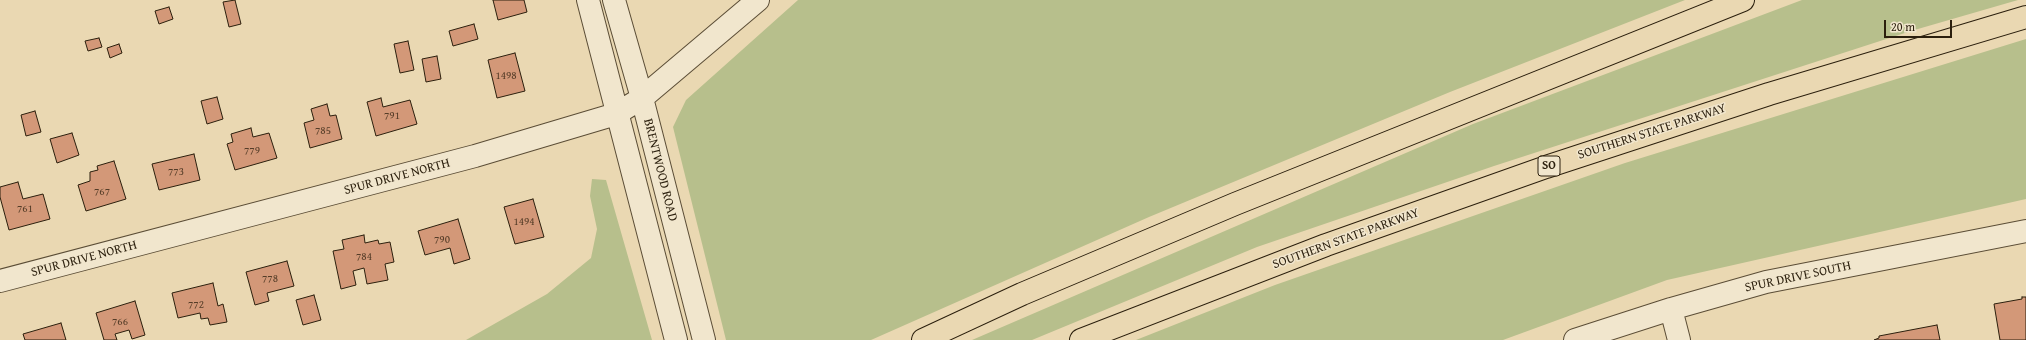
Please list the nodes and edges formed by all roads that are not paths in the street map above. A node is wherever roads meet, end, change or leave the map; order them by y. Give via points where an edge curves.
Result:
1 (588, 0) edge
2 (614, 0) edge
3 (758, 0) edge
4 (1743, 0) edge
5 (2026, 17) edge
6 (642, 98) junction
7 (616, 114) junction
8 (2026, 231) edge
9 (0, 281) edge
10 (1671, 309) junction
11 (676, 340) edge
12 (704, 340) edge
13 (923, 340) edge
14 (1081, 340) edge
15 (1575, 340) edge
16 (1679, 340) edge

1 - 7 street, BRENTWOOD ROAD
2 - 6 street, BRENTWOOD ROAD
3 - 6 street, SPUR DRIVE NORTH
4 - 13 highway via 1235,204 1022,294
5 - 14 highway, SOUTHERN STATE PARKWAY / SO via 1769,94 1546,167 1326,245
6 - 7 street, SPUR DRIVE NORTH
6 - 12 street, BRENTWOOD ROAD
7 - 9 street, SPUR DRIVE NORTH via 475,156
7 - 11 street, BRENTWOOD ROAD
8 - 10 street, SPUR DRIVE SOUTH via 1766,282
10 - 15 street, SPUR DRIVE SOUTH
10 - 16 street

